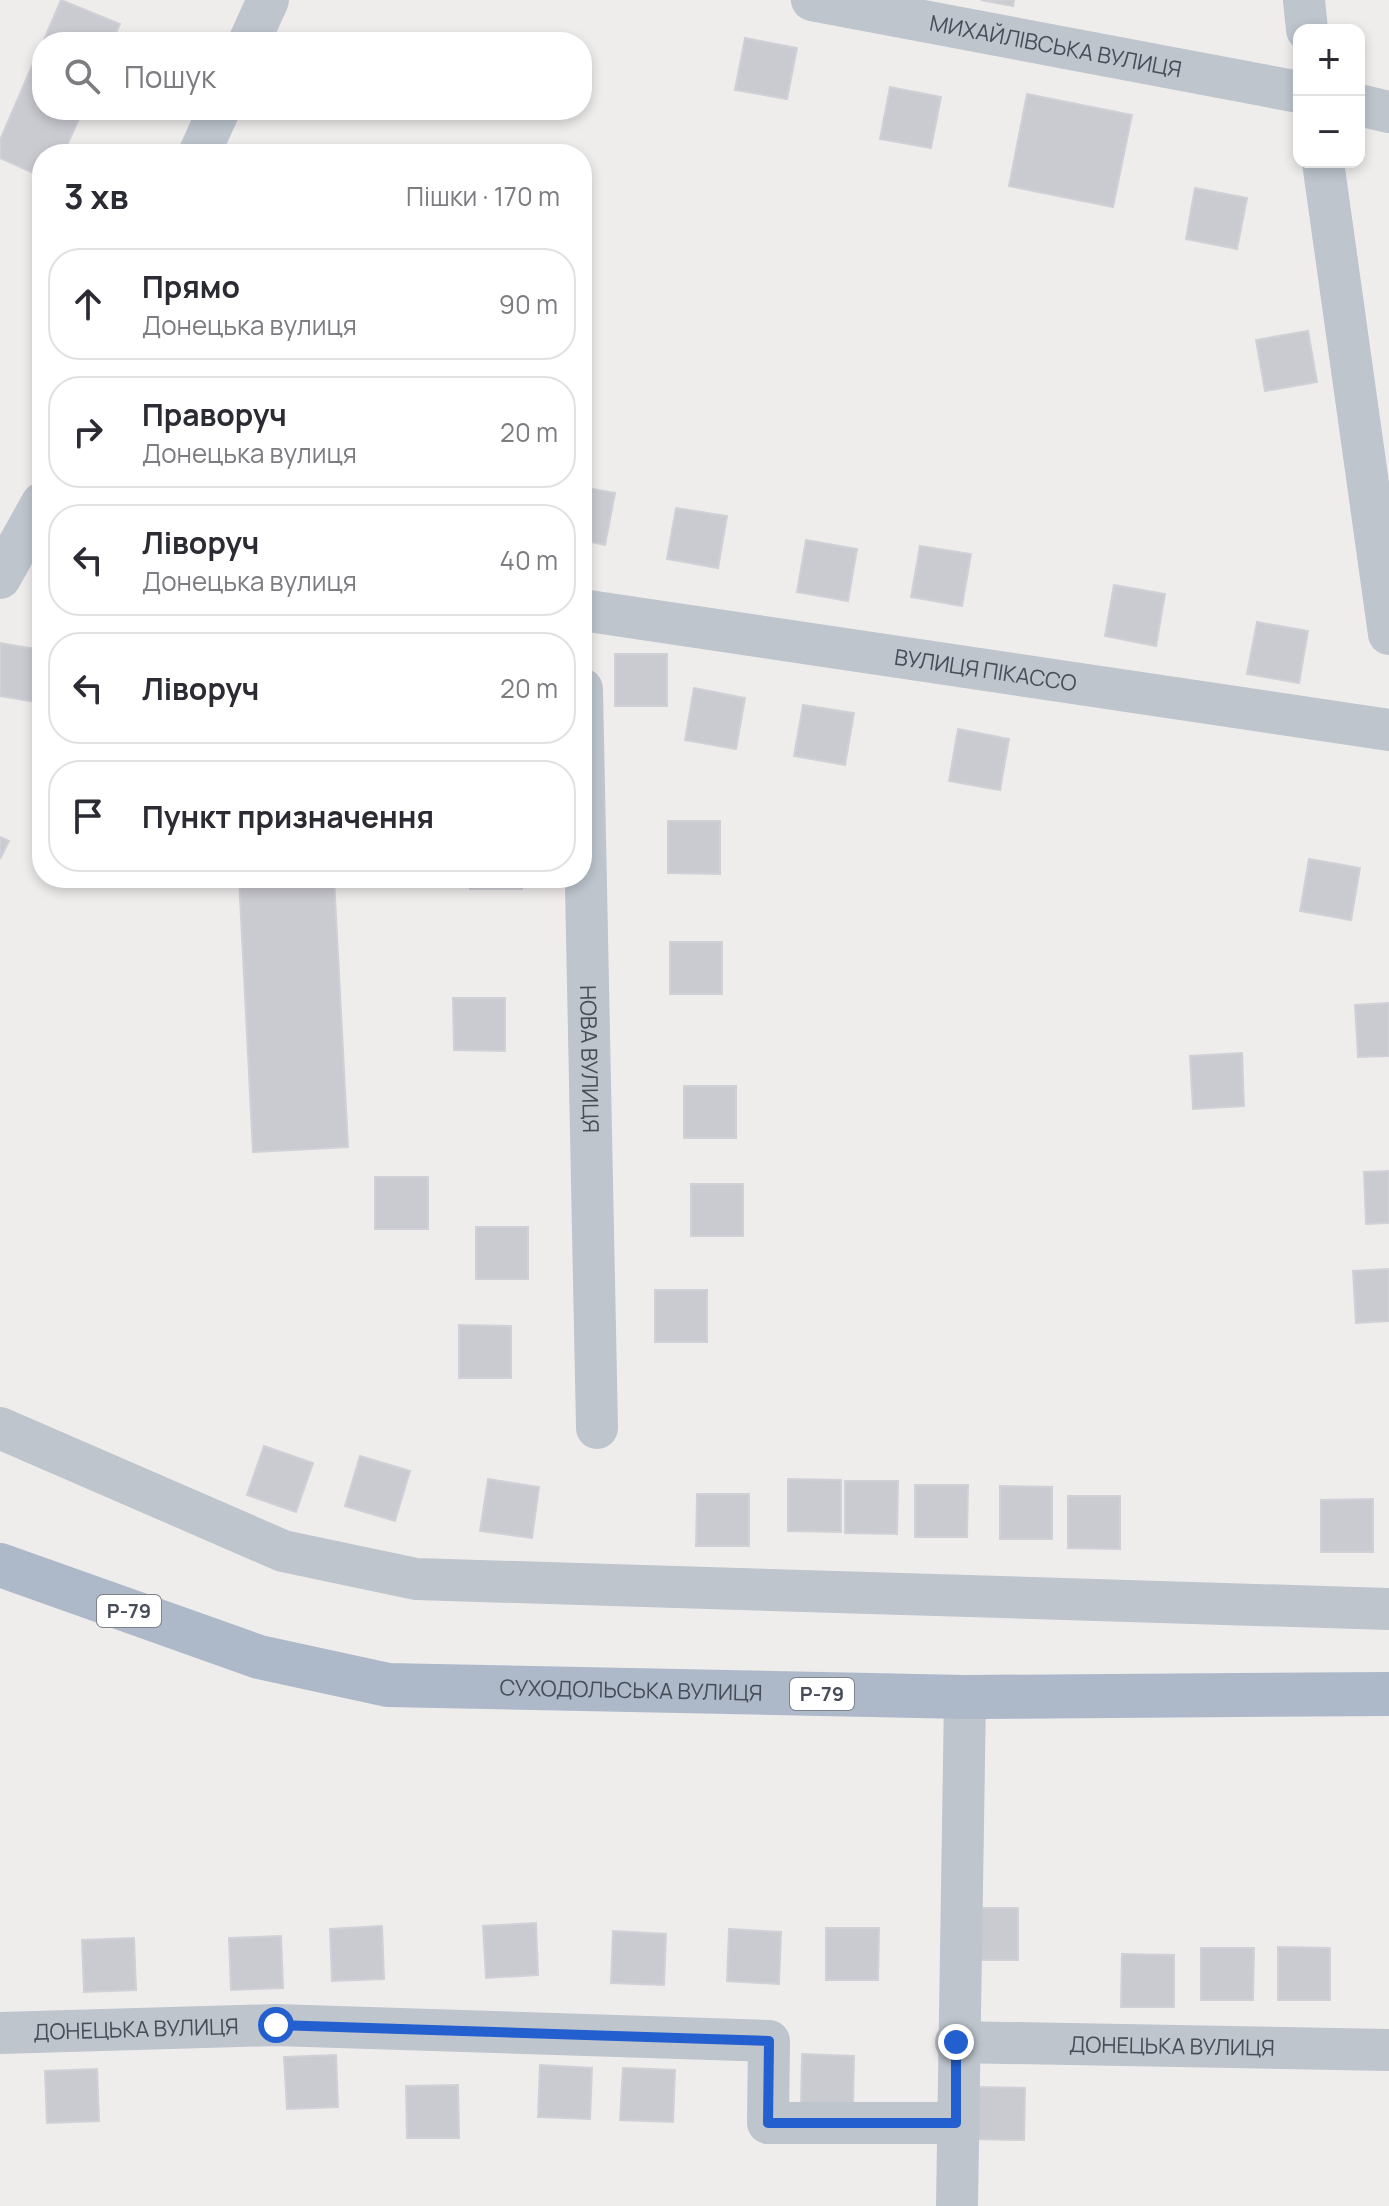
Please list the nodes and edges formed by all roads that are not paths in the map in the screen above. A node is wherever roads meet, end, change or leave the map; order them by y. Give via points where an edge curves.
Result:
1 (268, 0) edge
2 (812, 0) edge
3 (1304, 0) edge
4 (1306, 24) edge
5 (254, 32) edge
6 (1293, 91) edge
7 (1365, 106) edge
8 (1389, 112) edge
9 (214, 120) edge
10 (204, 144) edge
11 (1324, 168) edge
12 (32, 530) edge
13 (0, 578) edge
14 (592, 611) edge
15 (1389, 634) edge
16 (1389, 730) edge
17 (586, 888) edge
18 (0, 1428) edge
19 (597, 1428) dead end
20 (0, 1565) edge
21 (1389, 1609) edge
22 (1389, 1694) edge
23 (965, 1697) junction
24 (0, 2033) edge
25 (956, 2042) junction
26 (1389, 2050) edge
27 (956, 2123) junction
28 (957, 2206) edge

1 - 5 street
2 - 6 street, МИХАЙЛІВСЬКА ВУЛИЦЯ
3 - 4 street
7 - 8 street
9 - 10 street
11 - 15 street
12 - 13 street
14 - 16 street, ВУЛИЦЯ ПІКАССО
17 - 19 street, НОВА ВУЛИЦЯ
18 - 21 street via 283,1551 416,1579
20 - 23 main road, СУХОДОЛЬСЬКА ВУЛИЦЯ / Р-79 via 259,1657 388,1685
22 - 23 main road, СУХОДОЛЬСЬКА ВУЛИЦЯ / Р-79
23 - 25 street
24 - 27 street, ДОНЕЦЬКА ВУЛИЦЯ via 276,2025 769,2041 768,2123
25 - 26 street, ДОНЕЦЬКА ВУЛИЦЯ
25 - 27 street
27 - 28 street

